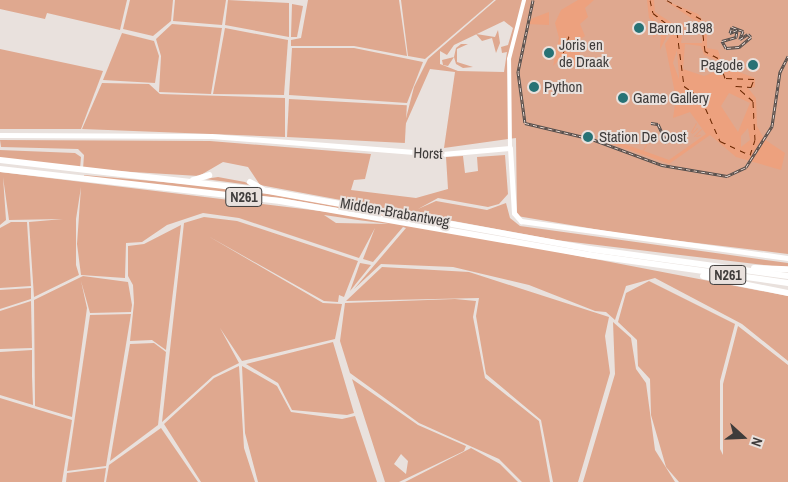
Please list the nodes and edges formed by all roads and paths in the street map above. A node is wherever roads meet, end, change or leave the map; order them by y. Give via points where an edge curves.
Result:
1 (524, 0) edge
2 (0, 135) edge
3 (510, 148) junction
4 (0, 160) edge
5 (0, 169) edge
6 (209, 175) dead end
7 (185, 181) junction
8 (250, 182) dead end
9 (268, 191) junction
10 (788, 258) edge
11 (699, 264) junction
12 (668, 267) junction
13 (788, 269) edge
14 (788, 276) edge
15 (788, 283) edge
16 (788, 293) edge

1 - 3 street via 510,54
2 - 3 street, Horst via 211,136 423,154
3 - 10 street via 514,213 520,222
4 - 7 highway, Midden-Brabantweg / N261
5 - 12 highway, Midden-Brabantweg / N261 via 280,201
6 - 7 highway, N261
7 - 9 highway, Midden-Brabantweg / N261
8 - 9 highway, N261
9 - 11 highway, Midden-Brabantweg / N261 via 590,249
11 - 13 highway, N261
11 - 14 highway, Midden-Brabantweg / N261
12 - 15 highway, Midden-Brabantweg / N261
12 - 16 highway, N261

